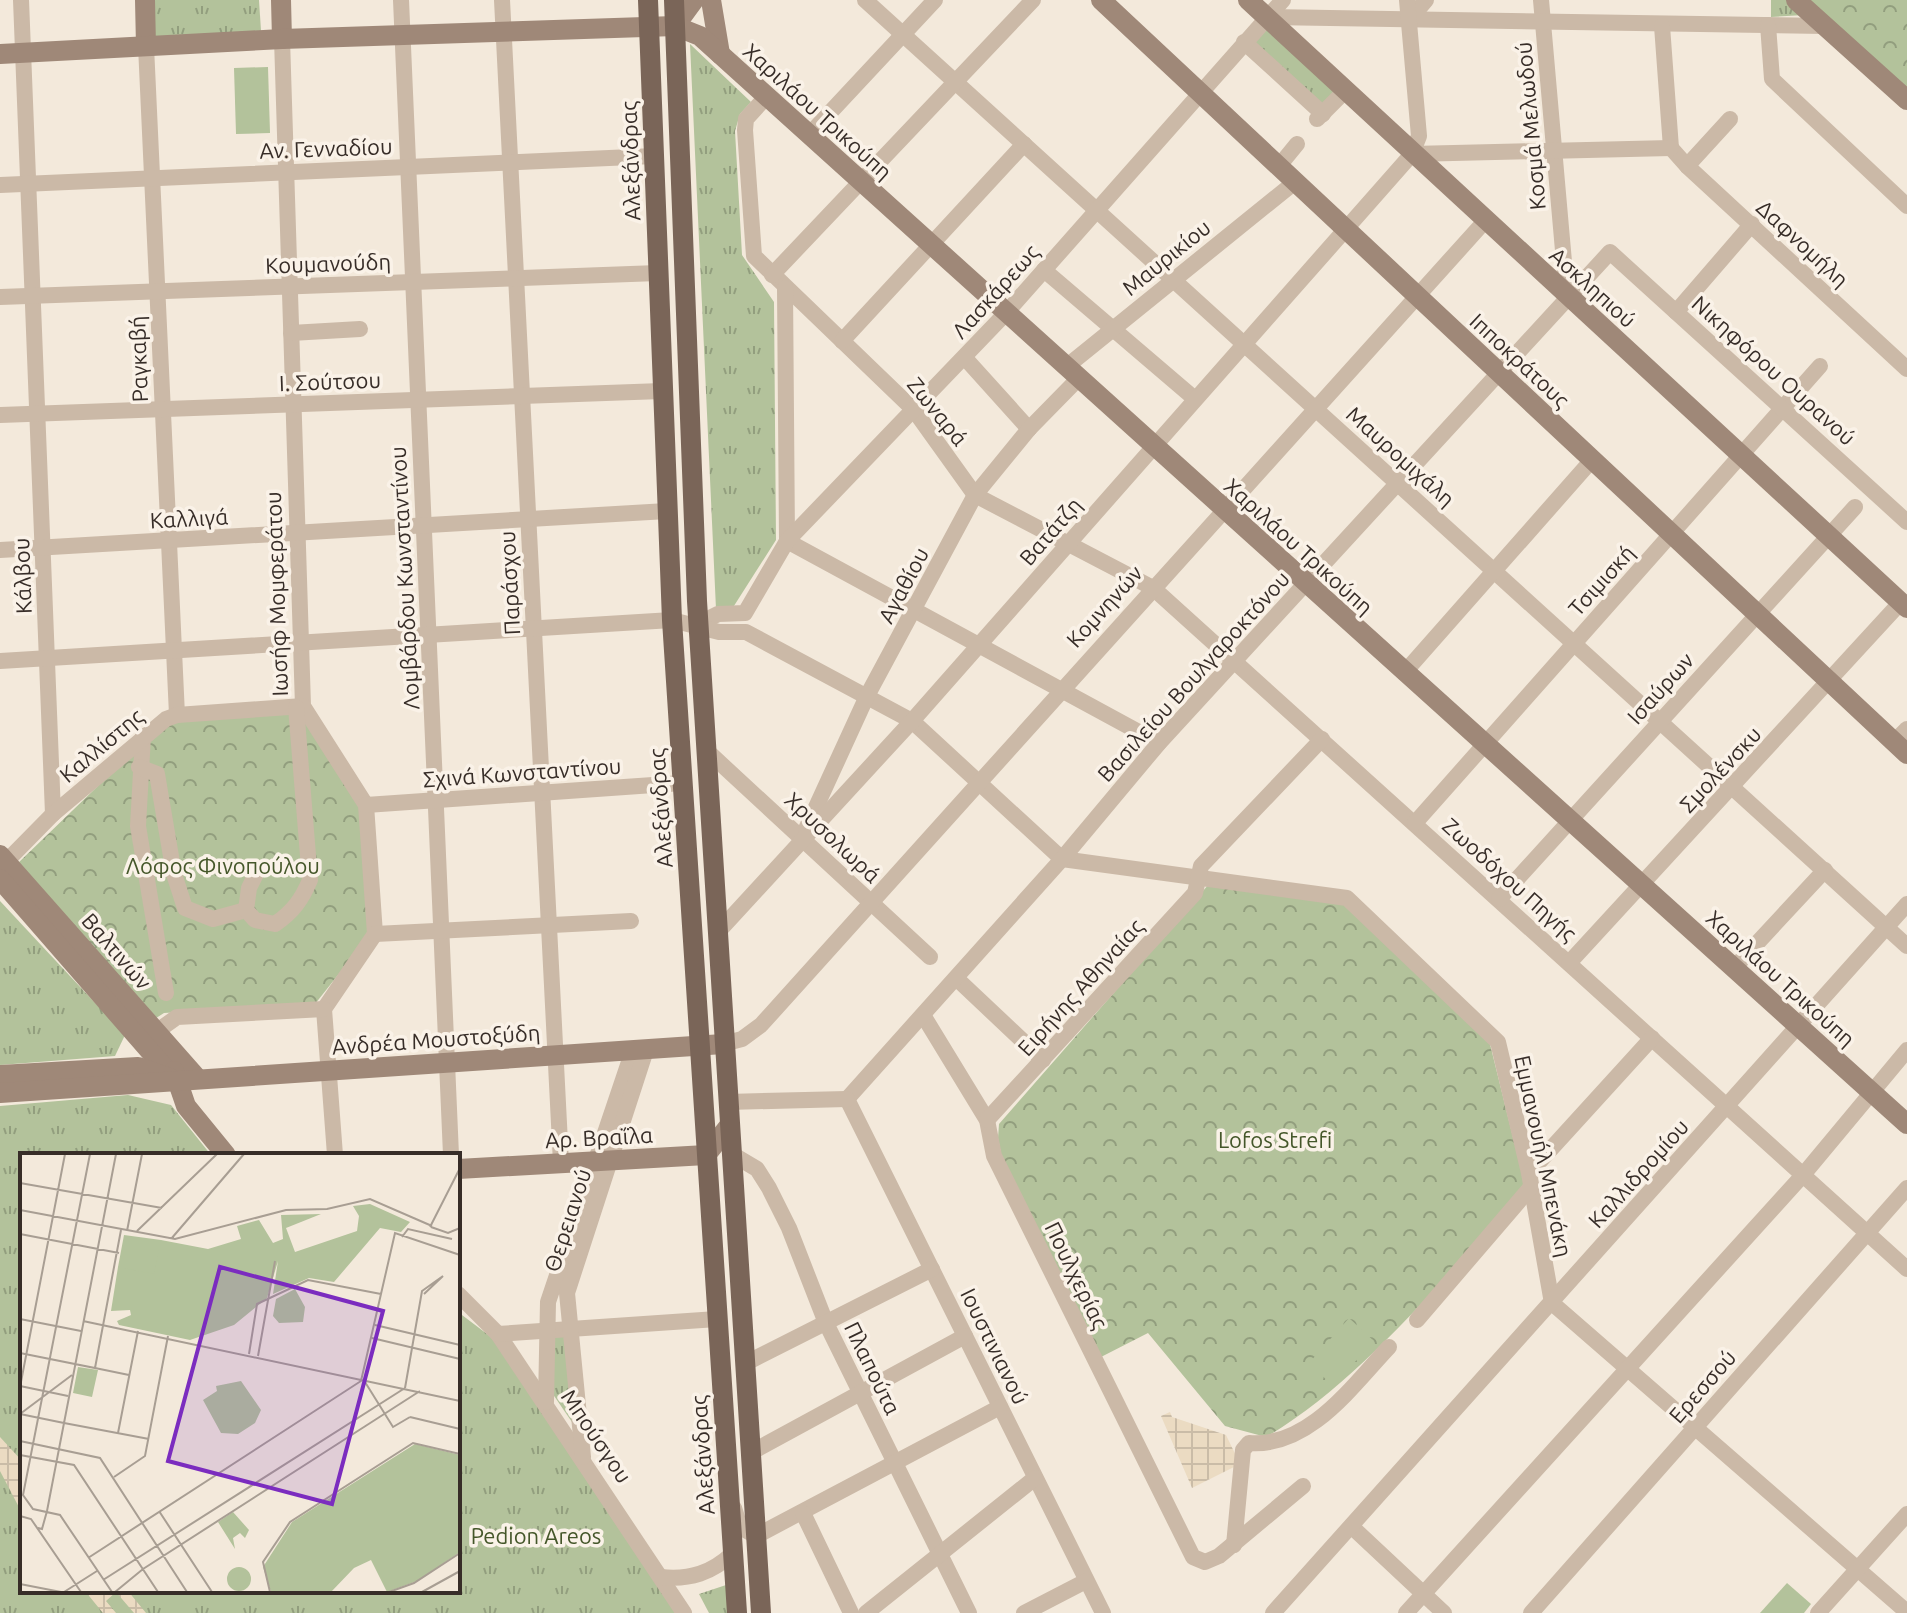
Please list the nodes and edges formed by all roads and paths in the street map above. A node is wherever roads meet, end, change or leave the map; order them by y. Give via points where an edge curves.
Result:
1 (21, 0) edge
2 (145, 0) edge
3 (281, 0) edge
4 (401, 0) edge
5 (502, 0) edge
6 (648, 0) edge
7 (674, 0) edge
8 (694, 0) edge
9 (711, 0) edge
10 (865, 0) edge
11 (935, 0) edge
12 (1033, 0) edge
13 (1101, 0) edge
14 (1248, 0) edge
15 (1283, 0) edge
16 (1407, 0) edge
17 (1426, 0) edge
18 (1541, 0) edge
19 (1796, 0) edge
20 (1264, 9) edge
21 (1409, 20) junction
22 (1542, 22) junction
23 (1768, 25) junction
24 (675, 26) junction
25 (1662, 26) junction
26 (1824, 26) junction
27 (649, 27) junction
28 (503, 32) junction
29 (403, 35) junction
30 (903, 35) junction
31 (282, 39) junction
32 (1244, 42) junction
33 (146, 46) junction
34 (23, 53) junction
35 (0, 54) edge
36 (720, 54) junction
37 (955, 82) junction
38 (1344, 92) junction
39 (1201, 93) junction
40 (767, 96) junction
41 (1907, 100) edge
42 (1730, 119) dead end
43 (809, 135) junction
44 (1024, 144) junction
45 (1297, 144) dead end
46 (1671, 148) junction
47 (1554, 149) junction
48 (1412, 154) junction
49 (654, 156) junction
50 (510, 163) junction
51 (1279, 166) junction
52 (1687, 166) junction
53 (407, 167) junction
54 (286, 172) junction
55 (155, 178) junction
56 (861, 181) junction
57 (1295, 182) junction
58 (28, 183) junction
59 (0, 185) edge
60 (1907, 206) edge
61 (1096, 209) junction
62 (1485, 221) junction
63 (1752, 224) junction
64 (1345, 229) junction
65 (931, 245) junction
66 (1610, 252) joint
67 (1044, 270) junction
68 (658, 273) junction
69 (772, 275) junction
70 (516, 278) junction
71 (1173, 280) junction
72 (412, 282) junction
73 (290, 286) junction
74 (785, 288) junction
75 (159, 291) junction
76 (33, 295) junction
77 (1417, 296) junction
78 (1567, 296) junction
79 (0, 297) edge
80 (1676, 312) junction
81 (1006, 313) junction
82 (360, 329) dead end
83 (1112, 329) junction
84 (291, 333) junction
85 (842, 341) junction
86 (1244, 344) junction
87 (965, 358) junction
88 (1820, 366) dead end
89 (1907, 369) edge
90 (1072, 372) junction
91 (1498, 373) junction
92 (662, 391) junction
93 (522, 396) junction
94 (1195, 399) junction
95 (418, 400) junction
96 (293, 405) junction
97 (1784, 408) junction
98 (164, 409) junction
99 (1316, 409) junction
100 (914, 410) junction
101 (38, 414) junction
102 (0, 415) edge
103 (1029, 429) junction
104 (1154, 447) junction
105 (1741, 456) junction
106 (1592, 460) junction
107 (1396, 481) junction
108 (975, 495) junction
109 (1855, 507) dead end
110 (667, 511) junction
111 (1225, 511) junction
112 (528, 516) junction
113 (1907, 522) edge
114 (423, 525) junction
115 (298, 534) junction
116 (1671, 535) junction
117 (1829, 536) junction
118 (170, 541) junction
119 (787, 541) junction
120 (1067, 545) junction
121 (43, 548) junction
122 (0, 550) edge
123 (1494, 571) junction
124 (1304, 584) junction
125 (1153, 588) junction
126 (1904, 605) edge
127 (915, 611) junction
128 (745, 613) junction
129 (1757, 615) junction
130 (672, 620) junction
131 (698, 624) junction
132 (534, 628) junction
133 (746, 632) junction
134 (428, 635) junction
135 (301, 642) junction
136 (1575, 643) junction
137 (980, 644) junction
138 (174, 650) junction
139 (47, 658) junction
140 (0, 661) edge
141 (1236, 662) junction
142 (1404, 673) junction
143 (1830, 683) junction
144 (1061, 690) junction
145 (867, 696) junction
146 (300, 707) junction
147 (177, 715) junction
148 (1660, 720) junction
149 (912, 721) junction
150 (143, 736) junction
151 (1322, 739) junction
152 (1903, 742) edge
153 (1159, 743) junction
154 (1484, 746) junction
155 (706, 750) junction
156 (139, 767) junction
157 (682, 783) junction
158 (981, 784) junction
159 (1733, 787) junction
160 (542, 793) junction
161 (435, 801) junction
162 (366, 805) junction
163 (53, 814) junction
164 (1569, 822) junction
165 (1415, 823) junction
166 (802, 838) junction
167 (1062, 859) junction
168 (2, 866) edge
169 (259, 868) dead end
170 (1825, 870) junction
171 (1198, 879) junction
172 (1643, 884) junction
173 (1499, 899) junction
174 (873, 902) junction
175 (1907, 904) edge
176 (246, 910) junction
177 (631, 921) dead end
178 (549, 924) junction
179 (1886, 927) junction
180 (441, 930) junction
181 (717, 933) junction
182 (375, 934) junction
183 (1907, 946) edge
184 (930, 957) dead end
185 (1569, 963) junction
186 (1734, 968) junction
187 (956, 978) junction
188 (166, 993) dead end
189 (720, 1003) junction
190 (324, 1009) junction
191 (923, 1015) junction
192 (761, 1025) junction
193 (1797, 1027) junction
194 (132, 1030) junction
195 (156, 1032) junction
196 (1652, 1038) junction
197 (723, 1044) junction
198 (699, 1046) junction
199 (171, 1048) junction
200 (640, 1050) junction
201 (1907, 1050) edge
202 (555, 1055) junction
203 (1043, 1060) junction
204 (447, 1062) junction
205 (117, 1066) junction
206 (329, 1070) junction
207 (0, 1075) edge
208 (198, 1079) junction
209 (176, 1081) junction
210 (1871, 1092) junction
211 (0, 1093) edge
212 (847, 1099) junction
213 (727, 1102) junction
214 (1727, 1106) junction
215 (987, 1120) junction
216 (1907, 1124) edge
217 (729, 1126) junction
218 (224, 1153) edge
219 (335, 1153) edge
220 (451, 1153) edge
221 (730, 1153) junction
222 (706, 1155) junction
223 (603, 1161) junction
224 (561, 1163) junction
225 (460, 1169) edge
226 (1803, 1175) junction
227 (1530, 1180) junction
228 (1907, 1188) edge
229 (1867, 1233) junction
230 (932, 1269) junction
231 (1907, 1269) edge
232 (460, 1296) edge
233 (1552, 1303) junction
234 (717, 1319) junction
235 (1417, 1320) dead end
236 (826, 1323) junction
237 (568, 1327) junction
238 (545, 1330) junction
239 (498, 1334) junction
240 (965, 1336) junction
241 (1389, 1347) dead end
242 (744, 1364) junction
243 (1626, 1371) junction
244 (861, 1393) junction
245 (546, 1402) junction
246 (1000, 1407) junction
247 (1693, 1429) junction
248 (750, 1453) junction
249 (583, 1457) junction
250 (896, 1464) junction
251 (1035, 1478) junction
252 (1303, 1486) dead end
253 (729, 1487) junction
254 (803, 1513) junction
255 (1907, 1514) edge
256 (1352, 1527) junction
257 (756, 1536) junction
258 (1234, 1545) junction
259 (733, 1553) junction
260 (940, 1554) junction
261 (1857, 1568) junction
262 (661, 1577) junction
263 (1086, 1581) junction
264 (1422, 1595) junction
265 (1907, 1612) edge
266 (684, 1613) edge
267 (737, 1613) edge
268 (761, 1613) edge
269 (851, 1613) edge
270 (866, 1613) edge
271 (969, 1613) edge
272 (1024, 1613) edge
273 (1103, 1613) edge
274 (1273, 1613) edge
275 (1406, 1613) edge
276 (1444, 1613) edge
277 (1531, 1613) edge
278 (1818, 1613) edge

1 - 34 street, Κάλβου
2 - 33 street, Ραγκαβή
3 - 31 street, Ιωσήφ Μομφεράτου
4 - 29 street, Λομβάρδου Κωνσταντίνου
5 - 28 street, Παράσχου
6 - 27 main road, Αλεξάνδρας
7 - 24 main road
8 - 24 street
9 - 36 street
10 - 30 street, Μαυρομιχάλη
11 - 30 street
12 - 37 street
13 - 39 street, Ιπποκράτους
14 - 20 street, Ασκληπιού
15 - 20 street, Λασκάρεως
16 - 21 street
17 - 21 street
18 - 22 street, Κοσμά Μελωδού
19 - 26 street
20 - 21 street
20 - 32 street, Λασκάρεως
20 - 38 street, Ασκληπιού
21 - 22 street
21 - 48 street via 1419,136
22 - 25 street
22 - 47 street, Κοσμά Μελωδού
23 - 25 street
23 - 26 street
23 - 60 street via 1772,79
24 - 27 street
24 - 36 street, Χαριλάου Τρικούπη via 700,36
24 - 131 main road
25 - 46 street
26 - 41 street
27 - 28 street
27 - 49 main road, Αλεξάνδρας
28 - 29 street
28 - 50 street, Παράσχου
29 - 31 street
29 - 53 street, Λομβάρδου Κωνσταντίνου
30 - 37 street, Μαυρομιχάλη
30 - 43 street
31 - 33 street
31 - 54 street, Ιωσήφ Μομφεράτου
32 - 38 street via 1320,117
32 - 39 street, Λασκάρεως
33 - 34 street
33 - 55 street, Ραγκαβή
34 - 35 street
34 - 58 street, Κάλβου
36 - 40 street, Χαριλάου Τρικούπη
37 - 44 street, Μαυρομιχάλη
37 - 56 street
38 - 48 street, Ασκληπιού
39 - 51 street, Ιπποκράτους
39 - 61 street, Λασκάρεως
40 - 43 street, Χαριλάου Τρικούπη
40 - 69 street, Ζωναρά via 746,119 745,130 752,251
42 - 52 street
43 - 56 street, Χαριλάου Τρικούπη
44 - 61 street, Μαυρομιχάλη
44 - 65 street
45 - 51 street
46 - 47 street
46 - 52 street, Δαφνομήλη
47 - 48 street
47 - 78 street, Κοσμά Μελωδού
48 - 62 street, Ασκληπιού
48 - 64 street, Βατάτζη
49 - 50 street, Αν. Γενναδίου
49 - 68 main road, Αλεξάνδρας
50 - 53 street, Αν. Γενναδίου
50 - 70 street, Παράσχου
51 - 57 street, Ιπποκράτους
52 - 63 street, Δαφνομήλη
53 - 54 street, Αν. Γενναδίου
53 - 72 street, Λομβάρδου Κωνσταντίνου
54 - 55 street, Αν. Γενναδίου
54 - 73 street, Ιωσήφ Μομφεράτου
55 - 58 street, Αν. Γενναδίου
55 - 75 street, Ραγκαβή
56 - 65 street, Χαριλάου Τρικούπη
56 - 69 street
57 - 64 street, Ιπποκράτους
57 - 71 street, Μαυρικίου
58 - 59 street, Αν. Γενναδίου
58 - 76 street, Κάλβου
61 - 67 street, Λασκάρεως
61 - 71 street, Μαυρομιχάλη
62 - 77 street, Κομνηνών
62 - 78 street, Ασκληπιού
63 - 80 street
63 - 89 street, Δαφνομήλη
64 - 77 street, Ιπποκράτους
64 - 86 street, Βατάτζη
65 - 81 street, Χαριλάου Τρικούπη
65 - 85 street
66 - 78 street, Βασιλείου Βουλγαροκτόνου
66 - 80 street, Νικηφόρου Ουρανού
67 - 81 street, Λασκάρεως
67 - 83 street
68 - 70 street, Κουμανούδη
68 - 92 main road, Αλεξάνδρας
69 - 74 street, Ζωναρά
70 - 72 street, Κουμανούδη
70 - 93 street, Παράσχου
71 - 83 street, Μαυρικίου
71 - 86 street, Μαυρομιχάλη
72 - 73 street, Κουμανούδη
72 - 95 street, Λομβάρδου Κωνσταντίνου
73 - 75 street, Κουμανούδη
73 - 84 street, Ιωσήφ Μομφεράτου
74 - 85 street, Ζωναρά
74 - 119 street
75 - 76 street, Κουμανούδη
75 - 98 street, Ραγκαβή
76 - 79 street, Κουμανούδη
76 - 101 street, Κάλβου
77 - 91 street, Ιπποκράτους
77 - 99 street, Κομνηνών
78 - 91 street, Βασιλείου Βουλγαροκτόνου
78 - 105 street, Ασκληπιού
80 - 97 street, Νικηφόρου Ουρανού
81 - 87 street, Λασκάρεως
81 - 90 street, Χαριλάου Τρικούπη
82 - 84 street
83 - 90 street, Μαυρικίου
83 - 94 street
84 - 96 street, Ιωσήφ Μομφεράτου
85 - 100 street, Ζωναρά
86 - 94 street, Βατάτζη
86 - 99 street, Μαυρομιχάλη
87 - 100 street, Λασκάρεως
87 - 103 street
88 - 97 street, Τσιμισκή
90 - 103 street, Αγαθίου
90 - 104 street, Χαριλάου Τρικούπη
91 - 106 street, Ιπποκράτους
91 - 107 street, Βασιλείου Βουλγαροκτόνου
92 - 93 street, Ι. Σούτσου
92 - 110 main road, Αλεξάνδρας
93 - 95 street, Ι. Σούτσου
93 - 112 street, Παράσχου
94 - 104 street, Βατάτζη
95 - 96 street, Ι. Σούτσου
95 - 114 street, Λομβάρδου Κωνσταντίνου
96 - 98 street, Ι. Σούτσου
96 - 115 street, Ιωσήφ Μομφεράτου
97 - 105 street, Τσιμισκή
97 - 113 street, Νικηφόρου Ουρανού
98 - 101 street, Ι. Σούτσου
98 - 118 street, Ραγκαβή
99 - 107 street, Μαυρομιχάλη
99 - 111 street, Κομνηνών
100 - 108 street, Ζωναρά
100 - 119 street, Λασκάρεως
101 - 102 street, Ι. Σούτσου
101 - 121 street, Κάλβου
103 - 108 street, Αγαθίου
104 - 111 street, Χαριλάου Τρικούπη
104 - 120 street, Βατάτζη
105 - 116 street, Τσιμισκή
105 - 117 street, Ασκληπιού
106 - 116 street, Ιπποκράτους
106 - 123 street
107 - 123 street, Μαυρομιχάλη
107 - 124 street, Βασιλείου Βουλγαροκτόνου
108 - 120 street, Ζωναρά
108 - 127 street, Αγαθίου
109 - 117 street, Ισαύρων
110 - 112 street, Καλλιγά
110 - 130 main road, Αλεξάνδρας
111 - 124 street, Χαριλάου Τρικούπη
111 - 125 street, Κομνηνών
112 - 114 street, Καλλιγά
112 - 132 street, Παράσχου
114 - 115 street, Καλλιγά
114 - 134 street, Λομβάρδου Κωνσταντίνου
115 - 118 street, Καλλιγά
115 - 135 street, Ιωσήφ Μομφεράτου
116 - 129 street, Ιπποκράτους
116 - 136 street, Τσιμισκή
117 - 126 street, Ασκληπιού
117 - 129 street, Ισαύρων
118 - 121 street, Καλλιγά
118 - 138 street, Ραγκαβή
119 - 127 street
119 - 128 street, Λασκάρεως
120 - 125 street, Ζωοδόχου Πηγής
120 - 137 street, Βατάτζη
121 - 122 street, Καλλιγά
121 - 139 street, Κάλβου
123 - 136 street, Μαυρομιχάλη
123 - 142 street
124 - 141 street, Βασιλείου Βουλγαροκτόνου
124 - 142 street, Χαριλάου Τρικούπη
125 - 141 street, Ζωοδόχου Πηγής
125 - 144 street, Κομνηνών
126 - 143 street, Σμολένσκυ
127 - 137 street
127 - 145 street, Αγαθίου
128 - 131 street via 718,614
128 - 133 street
129 - 143 street, Ιπποκράτους
129 - 148 street, Ισαύρων
130 - 131 street
130 - 132 street
130 - 157 main road, Αλεξάνδρας
131 - 133 street via 719,632
131 - 155 main road
132 - 134 street
132 - 160 street, Παράσχου
133 - 145 street
134 - 135 street
134 - 161 street, Λομβάρδου Κωνσταντίνου
135 - 138 street
135 - 146 street, Ιωσήφ Μομφεράτου
136 - 148 street, Μαυρομιχάλη
136 - 154 street, Τσιμισκή
137 - 144 street
137 - 149 street, Βατάτζη
138 - 139 street
138 - 147 street, Ραγκαβή
139 - 140 street
139 - 163 street, Κάλβου
141 - 151 street, Ζωοδόχου Πηγής
141 - 153 street, Βασιλείου Βουλγαροκτόνου
142 - 154 street, Χαριλάου Τρικούπη
143 - 152 street, Ιπποκράτους
143 - 159 street, Σμολένσκυ
144 - 153 street
144 - 158 street, Κομνηνών
145 - 149 street
145 - 166 street, Αγαθίου
146 - 147 street, Καλλίστης
146 - 162 street, Ιωσήφ Μομφεράτου
146 - 176 street via 310,880 303,898 275,924 255,920
147 - 150 street, Καλλίστης
148 - 159 street, Μαυρομιχάλη
148 - 164 street, Ισαύρων
149 - 158 street
149 - 166 street, Βατάτζη
150 - 156 street
150 - 163 street, Καλλίστης
151 - 165 street, Ζωοδόχου Πηγής
151 - 171 street, Ειρήνης Αθηναίας via 1201,866
153 - 167 street, Βασιλείου Βουλγαροκτόνου
154 - 164 street, Χαριλάου Τρικούπη
154 - 165 street, Τσιμισκή
155 - 166 street, Χρυσολωρά
155 - 181 main road
156 - 176 street via 157,774 185,908 213,919
156 - 188 street via 138,826
157 - 160 street, Σχινά Κωνσταντίνου
157 - 198 main road, Αλεξάνδρας
158 - 167 street
158 - 174 street, Κομνηνών
159 - 170 street, Μαυρομιχάλη
159 - 172 street, Σμολένσκυ
160 - 161 street, Σχινά Κωνσταντίνου
160 - 178 street, Παράσχου
161 - 162 street, Σχινά Κωνσταντίνου
161 - 180 street, Λομβάρδου Κωνσταντίνου
162 - 182 street, Ιωσήφ Μομφεράτου
163 - 168 street, Καλλίστης
164 - 172 street, Χαριλάου Τρικούπη
164 - 173 street, Ισαύρων
165 - 173 street, Ζωοδόχου Πηγής
166 - 174 street, Χρυσολωρά
166 - 181 street, Βατάτζη
167 - 171 street, Εμμανουήλ Μπενάκη
167 - 187 street, Βασιλείου Βουλγαροκτόνου
168 - 194 street, Βαλτινών
168 - 195 street, Βαλτινών
169 - 176 street
170 - 179 street, Μαυρομιχάλη
170 - 186 street
171 - 203 street, Ειρήνης Αθηναίας via 1195,893
171 - 227 street, Εμμανουήλ Μπενάκη via 1347,898 1498,1042
172 - 185 street, Σμολένσκυ
172 - 186 street, Χαριλάου Τρικούπη
173 - 185 street, Ζωοδόχου Πηγής
174 - 184 street, Χρυσολωρά
174 - 192 street, Κομνηνών
175 - 179 street, Καλλιδρομίου
177 - 178 street
178 - 180 street
178 - 202 street, Παράσχου
179 - 183 street, Μαυρομιχάλη
179 - 193 street, Καλλιδρομίου
180 - 182 street
180 - 204 street, Λομβάρδου Κωνσταντίνου
181 - 189 main road
182 - 190 street
185 - 196 street, Ζωοδόχου Πηγής
186 - 193 street, Χαριλάου Τρικούπη
187 - 191 street, Βασιλείου Βουλγαροκτόνου
187 - 203 street
189 - 192 street via 735,1024
189 - 197 main road
190 - 195 street via 177,1017
190 - 206 street
191 - 212 street, Βασιλείου Βουλγαροκτόνου
191 - 215 street, Πουλχερίας
192 - 197 street, Κομνηνών via 742,1039
193 - 210 street, Χαριλάου Τρικούπη
193 - 214 street, Καλλιδρομίου
194 - 205 street via 131,1051
194 - 209 street, Βαλτινών
195 - 199 street, Βαλτινών
196 - 214 street, Ζωοδόχου Πηγής
196 - 227 street
197 - 198 street, Κομνηνών
197 - 213 main road
198 - 200 street, Ανδρέα Μουστοξύδη
198 - 222 main road, Αλεξάνδρας
199 - 208 street, Βαλτινών
199 - 209 street
200 - 202 street, Ανδρέα Μουστοξύδη
200 - 223 street, Θερειανού
201 - 210 street
202 - 204 street, Ανδρέα Μουστοξύδη
202 - 224 street, Παράσχου
203 - 215 street, Ειρήνης Αθηναίας
204 - 206 street, Ανδρέα Μουστοξύδη
204 - 220 street, Λομβάρδου Κωνσταντίνου
205 - 207 street, Ανδρέα Μουστοξύδη
205 - 209 street, Ανδρέα Μουστοξύδη via 138,1067
206 - 208 street, Ανδρέα Μουστοξύδη
206 - 219 street
208 - 209 street, Ανδρέα Μουστοξύδη
209 - 211 street, Ανδρέα Μουστοξύδη
209 - 218 street via 186,1106
210 - 216 street, Χαριλάου Τρικούπη
210 - 226 street
212 - 213 street
212 - 230 street, Ιουστινιανού
213 - 217 main road
214 - 226 street, Ζωοδόχου Πηγής
214 - 233 street, Καλλιδρομίου
215 - 258 street, Πουλχερίας via 989,1147 1193,1557 1205,1562
217 - 221 main road
217 - 222 street
221 - 236 street, Πλαπούτα via 757,1169 769,1188
221 - 242 main road
222 - 223 street, Αρ. Βραΐλα
222 - 234 main road, Αλεξάνδρας
223 - 224 street, Αρ. Βραΐλα
223 - 237 street, Θερειανού via 569,1283
223 - 238 street, Θερειανού via 552,1289
224 - 225 street, Αρ. Βραΐλα
226 - 229 street, Ζωοδόχου Πηγής
226 - 243 street
227 - 233 street, Εμμανουήλ Μπενάκη
227 - 235 street
228 - 229 street, Ερεσσού
229 - 231 street, Ζωοδόχου Πηγής
229 - 247 street, Ερεσσού
230 - 236 street
230 - 240 street, Ιουστινιανού
232 - 239 street, Μπούσγου
233 - 243 street
233 - 256 street, Καλλιδρομίου
234 - 237 street
234 - 253 main road, Αλεξάνδρας
236 - 242 street
236 - 244 street, Πλαπούτα
237 - 238 street
237 - 249 street, Θερειανού
238 - 239 street
238 - 245 street, Θερειανού
239 - 245 street, Μπούσγου
240 - 244 street
240 - 246 street, Ιουστινιανού
241 - 258 street via 1334,1406 1303,1429 1272,1443 1249,1443 1243,1450
242 - 248 main road
243 - 247 street
243 - 264 street
244 - 248 street
244 - 250 street, Πλαπούτα
245 - 249 street, Μπούσγου
246 - 250 street
246 - 251 street, Ιουστινιανού
247 - 261 street
247 - 277 street, Ερεσσού
248 - 257 main road
249 - 262 street, Μπούσγου
250 - 254 street
250 - 260 street, Πλαπούτα
251 - 260 street
251 - 263 street, Ιουστινιανού
252 - 258 street
253 - 257 street via 740,1527
253 - 259 main road, Αλεξάνδρας
254 - 257 street
254 - 269 street
255 - 261 street
256 - 264 street
256 - 274 street, Καλλιδρομίου
257 - 268 main road
259 - 262 street via 706,1572
259 - 267 main road, Αλεξάνδρας
260 - 270 street
260 - 271 street, Πλαπούτα
261 - 265 street
261 - 278 street
262 - 266 street, Μπούσγου
263 - 272 street
263 - 273 street, Ιουστινιανού
264 - 275 street
264 - 276 street

